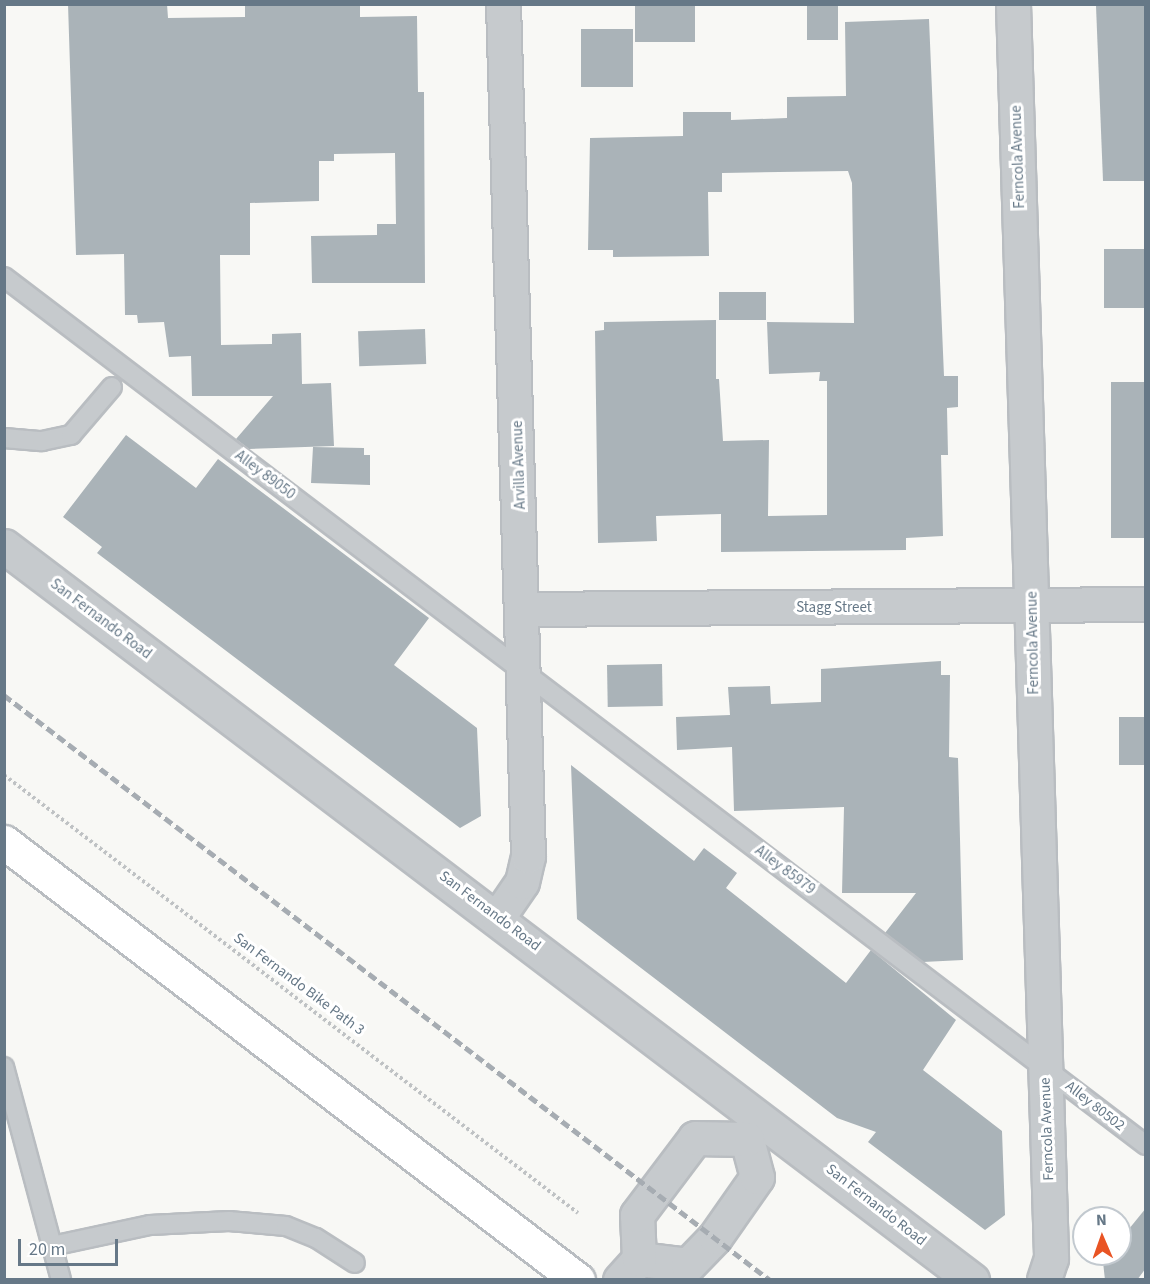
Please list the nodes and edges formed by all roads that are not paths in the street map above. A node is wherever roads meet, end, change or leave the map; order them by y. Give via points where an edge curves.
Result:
1 (503, 4) edge
2 (1013, 4) edge
3 (4, 277) edge
4 (112, 387) dead end
5 (4, 438) edge
6 (4, 546) edge
7 (1146, 604) edge
8 (1033, 607) junction
9 (524, 609) junction
10 (525, 673) junction
11 (4, 842) edge
12 (498, 918) junction
13 (4, 1067) edge
14 (1045, 1067) junction
15 (755, 1128) junction
16 (1146, 1145) edge
17 (52, 1246) junction
18 (355, 1263) dead end
19 (630, 1269) edge
20 (61, 1280) edge
21 (578, 1280) edge
22 (972, 1280) edge
23 (1044, 1280) edge

1 - 9 street, Arvilla Avenue
2 - 8 street, Ferncola Avenue
3 - 10 lane, Alley 89050
4 - 5 lane via 71,435 42,441
6 - 12 street, San Fernando Road
7 - 8 street, Stagg Street
8 - 9 street, Stagg Street
8 - 14 street, Ferncola Avenue
9 - 10 street, Arvilla Avenue
10 - 12 street, Arvilla Avenue via 528,856 522,882
10 - 14 lane, Alley 85979
11 - 21 main road
12 - 15 street, San Fernando Road
13 - 17 lane
14 - 16 lane, Alley 80502
14 - 23 street, Ferncola Avenue via 1051,1258
15 - 19 street via 695,1138 637,1215
15 - 19 street via 757,1177 715,1237 688,1265
15 - 22 street, San Fernando Road
17 - 18 lane via 141,1227 229,1221 285,1226 316,1238
17 - 20 lane

